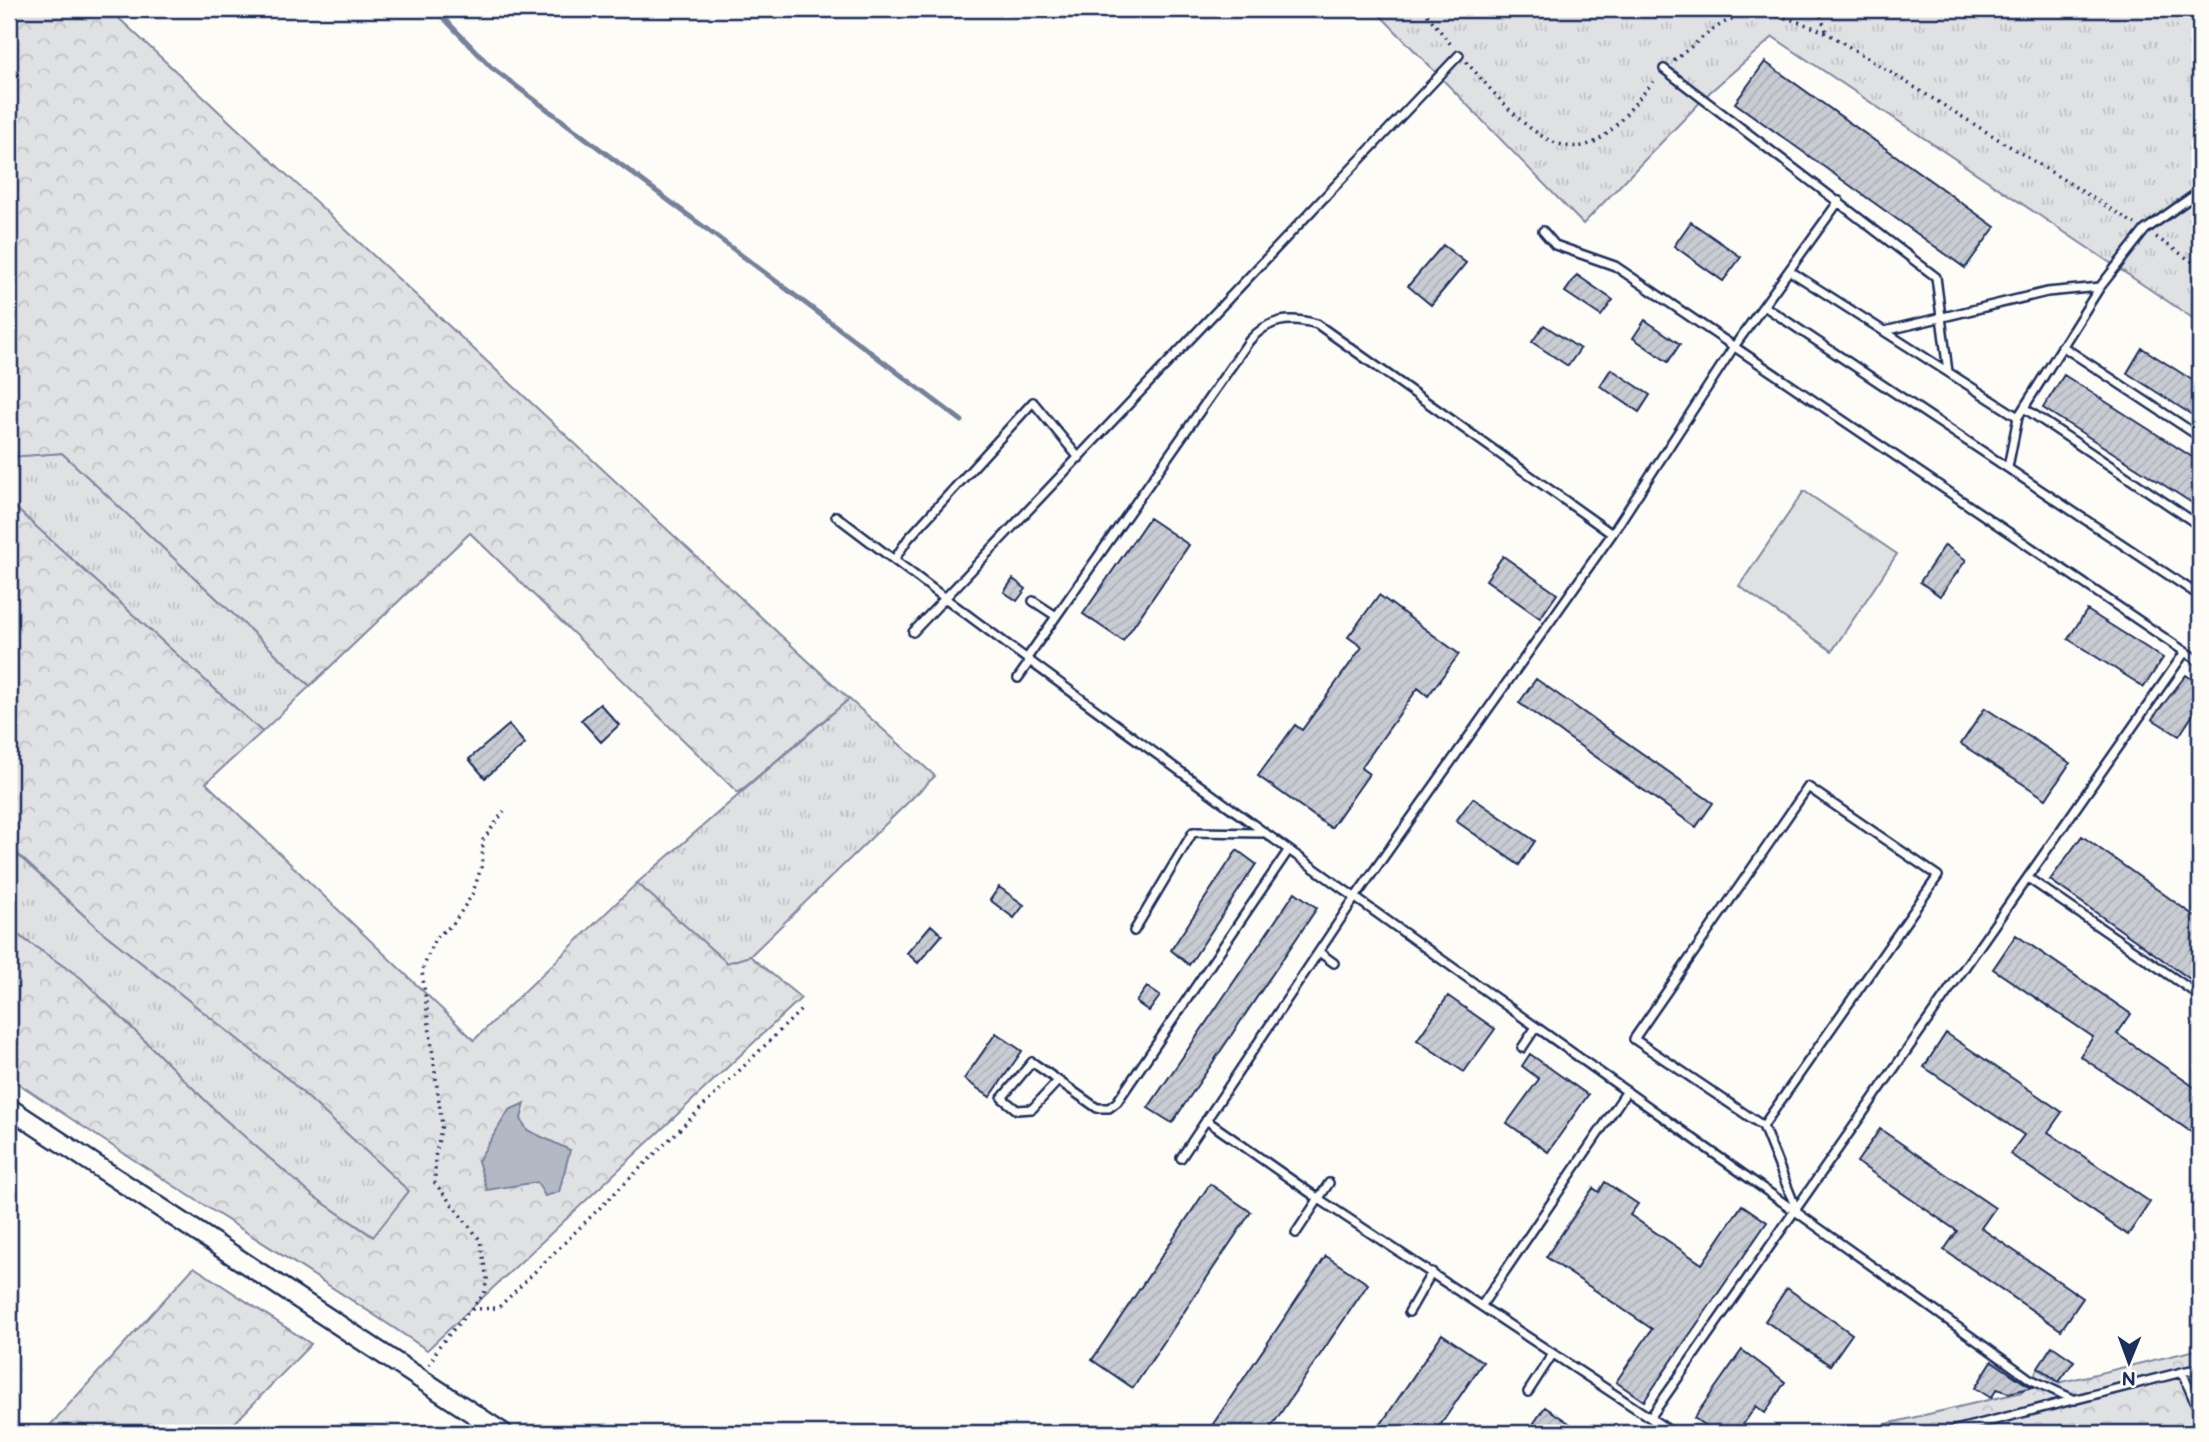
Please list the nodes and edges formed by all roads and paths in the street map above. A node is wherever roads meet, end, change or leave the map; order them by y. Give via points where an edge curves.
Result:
1 (1423, 9) edge
2 (1818, 9) edge
3 (1827, 33) junction
4 (1460, 55) junction
5 (1664, 69) junction
6 (2200, 191) edge
7 (1839, 201) junction
8 (2145, 230) junction
9 (1543, 231) dead end
10 (2200, 267) edge
11 (1790, 271) junction
12 (2100, 286) junction
13 (1764, 306) junction
14 (1941, 317) junction
15 (1884, 331) junction
16 (2062, 346) junction
17 (1733, 348) junction
18 (1948, 372) junction
19 (2024, 408) junction
20 (2018, 417) junction
21 (2200, 437) edge
22 (1079, 458) junction
23 (2007, 467) junction
24 (836, 516) dead end
25 (2200, 526) edge
26 (1612, 534) junction
27 (894, 560) junction
28 (2200, 596) edge
29 (945, 598) junction
30 (1033, 601) dead end
31 (1056, 616) junction
32 (913, 632) dead end
33 (2185, 652) junction
34 (1028, 660) junction
35 (2200, 662) edge
36 (1018, 678) dead end
37 (504, 811) dead end
38 (1264, 833) junction
39 (1288, 851) junction
40 (2028, 878) junction
41 (1354, 899) junction
42 (1134, 931) dead end
43 (1319, 952) junction
44 (1334, 963) dead end
45 (2200, 996) edge
46 (802, 1009) dead end
47 (1536, 1027) junction
48 (1522, 1048) dead end
49 (1058, 1081) junction
50 (1627, 1091) junction
51 (9, 1108) edge
52 (1206, 1120) junction
53 (1763, 1126) junction
54 (1181, 1158) dead end
55 (1329, 1183) dead end
56 (1319, 1199) junction
57 (1797, 1211) junction
58 (1296, 1233) dead end
59 (1432, 1272) junction
60 (1482, 1305) junction
61 (471, 1309) junction
62 (1409, 1312) dead end
63 (1552, 1355) junction
64 (2200, 1368) edge
65 (2182, 1372) junction
66 (421, 1379) junction
67 (1528, 1392) dead end
68 (2075, 1400) junction
69 (2200, 1414) edge
70 (1650, 1418) junction
71 (503, 1433) edge
72 (1673, 1433) edge
73 (1944, 1433) edge

1 - 4 path
2 - 3 path
3 - 5 path via 1766,13 1737,15 1723,20
3 - 8 path
4 - 5 path via 1530,128 1562,147 1579,148 1608,132
4 - 22 lane
5 - 7 lane
6 - 8 lane
7 - 11 lane
7 - 14 lane via 1936,276
8 - 10 path
8 - 12 lane
9 - 17 lane via 1566,250 1615,266
11 - 13 lane
11 - 15 lane
12 - 14 lane via 2047,292
12 - 16 lane
13 - 17 lane
13 - 23 lane
14 - 15 lane
14 - 18 lane
15 - 18 lane
16 - 19 lane
16 - 21 lane
17 - 26 lane
17 - 33 lane
18 - 20 lane
19 - 20 lane
19 - 25 lane
20 - 23 lane
22 - 27 lane via 1033,402
22 - 29 lane
23 - 28 lane
24 - 27 lane
26 - 31 lane via 1317,324 1287,319 1259,329 1249,341
26 - 41 lane
27 - 29 lane
29 - 32 lane
29 - 34 lane
30 - 31 lane
31 - 34 lane
33 - 35 lane
33 - 40 lane
34 - 36 lane
34 - 38 lane
37 - 61 path via 483,839 482,865 472,895 453,924 435,938 422,971 442,1125 435,1183 480,1240 487,1279 484,1294
38 - 39 lane
38 - 42 lane via 1193,832
39 - 41 lane
39 - 49 lane via 1117,1102 1097,1108
40 - 45 lane
40 - 57 lane
41 - 43 lane
41 - 47 lane
43 - 44 lane
43 - 52 lane
46 - 61 path via 498,1308
47 - 48 lane
47 - 50 lane
49 - 49 lane via 1031,1109 1017,1110 1002,1098 1032,1062
50 - 57 lane
50 - 60 lane
51 - 66 street
52 - 54 lane
52 - 56 lane
53 - 53 lane via 1938,876 1808,787 1634,1039
53 - 57 lane
55 - 56 lane
56 - 58 lane
56 - 59 lane
57 - 68 lane via 2030,1379
57 - 70 lane
59 - 60 lane
59 - 62 lane
60 - 63 lane
61 - 66 path via 440,1345
63 - 67 lane
63 - 70 lane
64 - 65 lane
65 - 68 lane
65 - 69 lane
66 - 71 street
68 - 73 lane
70 - 72 lane

